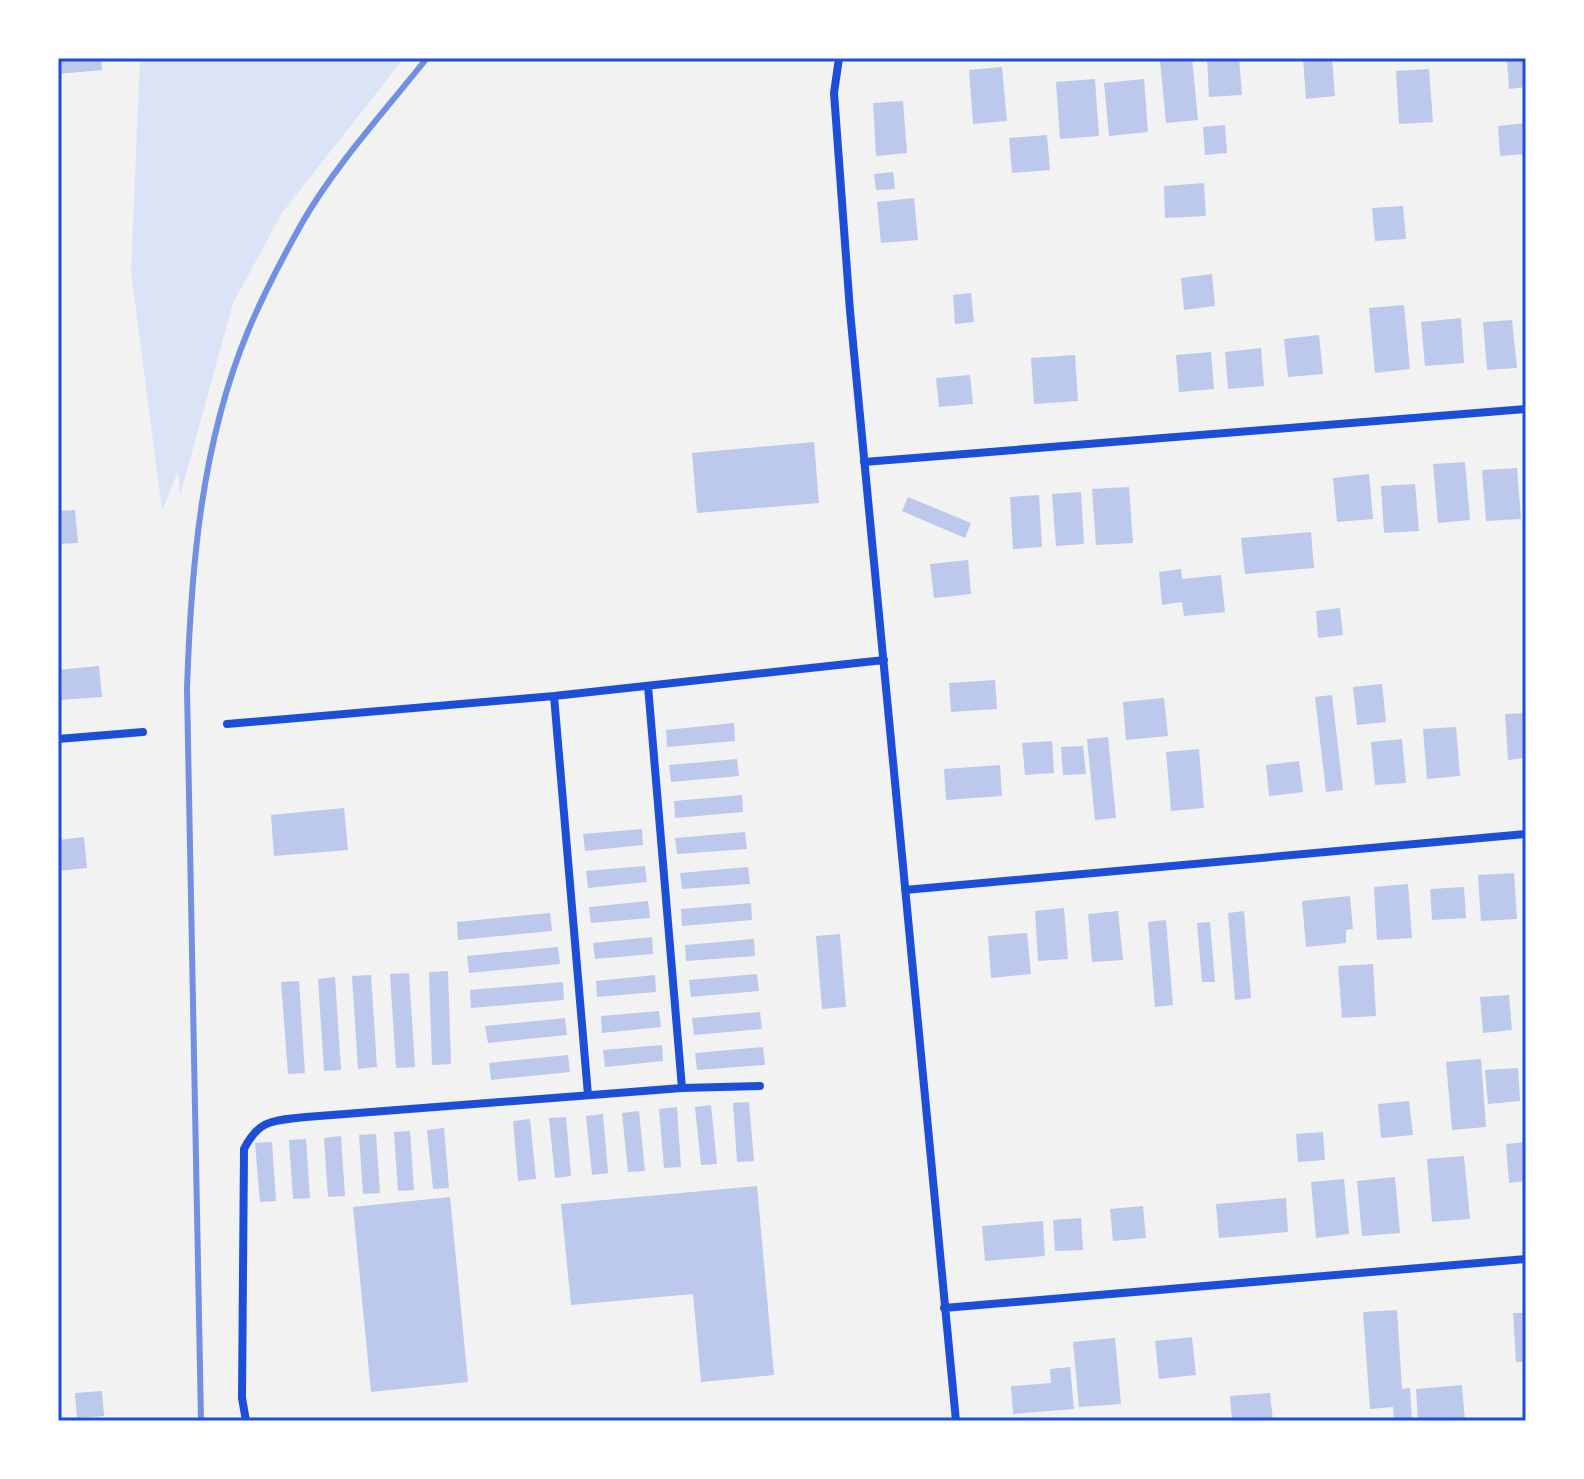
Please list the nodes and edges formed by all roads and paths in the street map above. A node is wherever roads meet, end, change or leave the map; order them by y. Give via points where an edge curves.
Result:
1 (839, 59) edge
2 (1526, 409) edge
3 (864, 462) junction
4 (884, 660) junction
5 (648, 686) junction
6 (554, 696) junction
7 (227, 724) dead end
8 (143, 732) dead end
9 (58, 739) edge
10 (1526, 834) edge
11 (905, 890) junction
12 (760, 1086) dead end
13 (682, 1088) junction
14 (588, 1095) junction
15 (1526, 1259) edge
16 (944, 1308) junction
17 (246, 1421) edge
18 (956, 1421) edge

1 - 3 street via 834,93
2 - 3 street
3 - 4 street
4 - 5 street
4 - 11 street
5 - 6 street
5 - 13 street
6 - 7 street
6 - 14 street
8 - 9 street
10 - 11 street
11 - 16 street
12 - 13 street
13 - 14 street
14 - 17 street via 306,1117 271,1121 253,1132 244,1149
15 - 16 street
16 - 18 street

